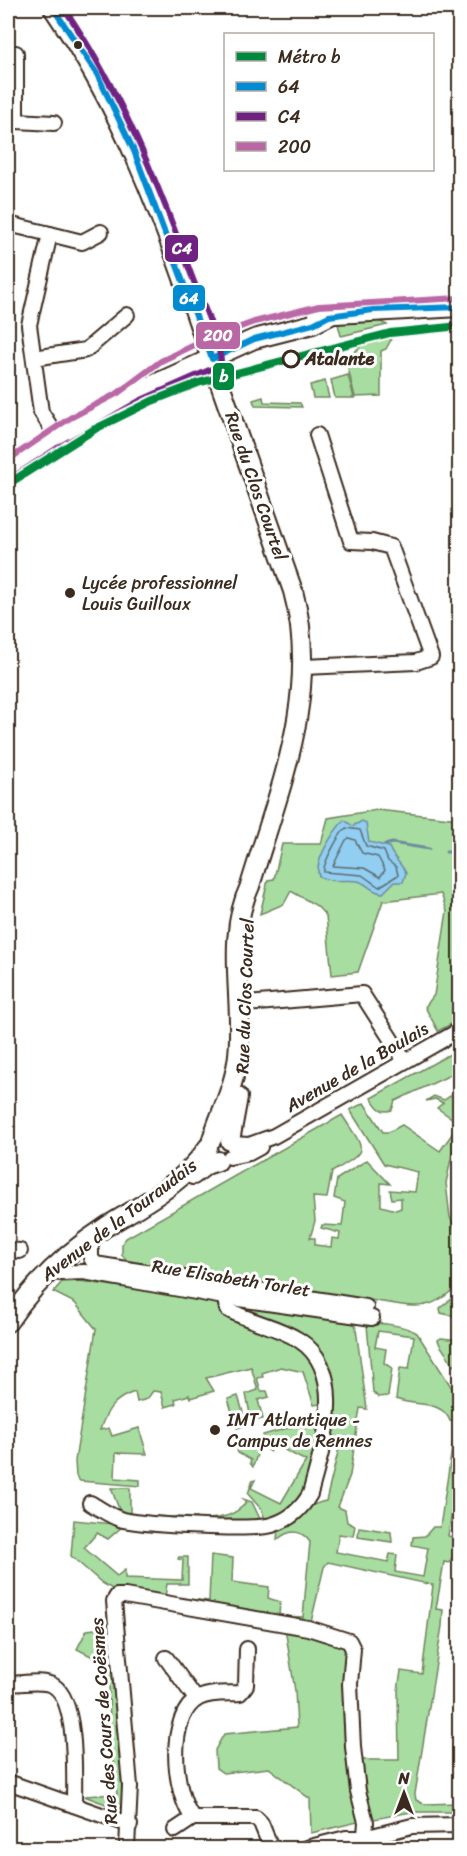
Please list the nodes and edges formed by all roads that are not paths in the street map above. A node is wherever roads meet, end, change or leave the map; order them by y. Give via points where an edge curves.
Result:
1 (53, 8) edge
2 (8, 53) edge
3 (54, 123) dead end
4 (8, 224) edge
5 (101, 232) dead end
6 (50, 234) junction
7 (459, 307) edge
8 (127, 315) dead end
9 (210, 354) junction
10 (34, 358) junction
11 (317, 435) dead end
12 (57, 437) junction
13 (8, 470) edge
14 (304, 668) junction
15 (250, 886) junction
16 (246, 1004) junction
17 (459, 1030) edge
18 (405, 1061) junction
19 (222, 1148) junction
20 (82, 1257) junction
21 (222, 1283) junction
22 (224, 1298) junction
23 (8, 1322) edge
24 (90, 1503) dead end
25 (247, 1648) dead end
26 (166, 1658) dead end
27 (8, 1684) edge
28 (196, 1699) junction
29 (8, 1782) edge
30 (74, 1805) junction
31 (193, 1818) junction
32 (130, 1825) junction
33 (459, 1825) edge
34 (175, 1830) dead end
35 (364, 1843) edge
36 (128, 1848) edge
37 (271, 1848) edge
38 (306, 1848) edge

1 - 9 main road, Rue du Clos Courtel via 90,62 124,129 176,254
2 - 3 street via 16,53 16,121
4 - 6 street
5 - 6 street via 82,242
6 - 10 street via 29,325
7 - 9 main road via 329,316
8 - 10 street via 86,350
9 - 12 main road
9 - 14 main road, Rue du Clos Courtel via 292,591 301,629
10 - 12 street via 41,412
11 - 14 street via 351,541 391,547 431,657 417,662
12 - 13 main road
14 - 15 main road, Rue du Clos Courtel via 297,729
15 - 16 main road, Rue du Clos Courtel
15 - 19 main road, Rue du Clos Courtel via 242,902 238,932 238,1056
16 - 18 street via 362,994
16 - 19 main road, Rue du Clos Courtel via 242,1083
17 - 18 street, Avenue de la Boulais
18 - 19 street, Avenue de la Boulais via 249,1153
19 - 20 main road, Avenue de la Touraudais via 200,1158
20 - 21 street, Rue Elisabeth Torlet
20 - 22 street, Rue Elisabeth Torlet
20 - 23 main road, Avenue de la Touraudais via 23,1299
21 - 22 street
21 - 22 street, Rue Elisabeth Torlet via 369,1313
22 - 24 street via 231,1311 299,1339 322,1367 329,1419 304,1505 283,1521 253,1528 135,1522 113,1517
25 - 28 street via 246,1685 240,1693
26 - 28 street
27 - 30 street via 46,1683 65,1699 72,1734
28 - 31 street via 179,1724 177,1749 178,1780
29 - 30 street
30 - 32 street
31 - 34 street
31 - 37 street via 256,1818
32 - 35 street, Rue des Cours de Coësmes via 114,1601 117,1596 308,1628 349,1641 353,1649 353,1747 366,1822
32 - 36 street, Rue des Cours de Coësmes
33 - 35 street via 412,1826
35 - 38 street via 346,1838

